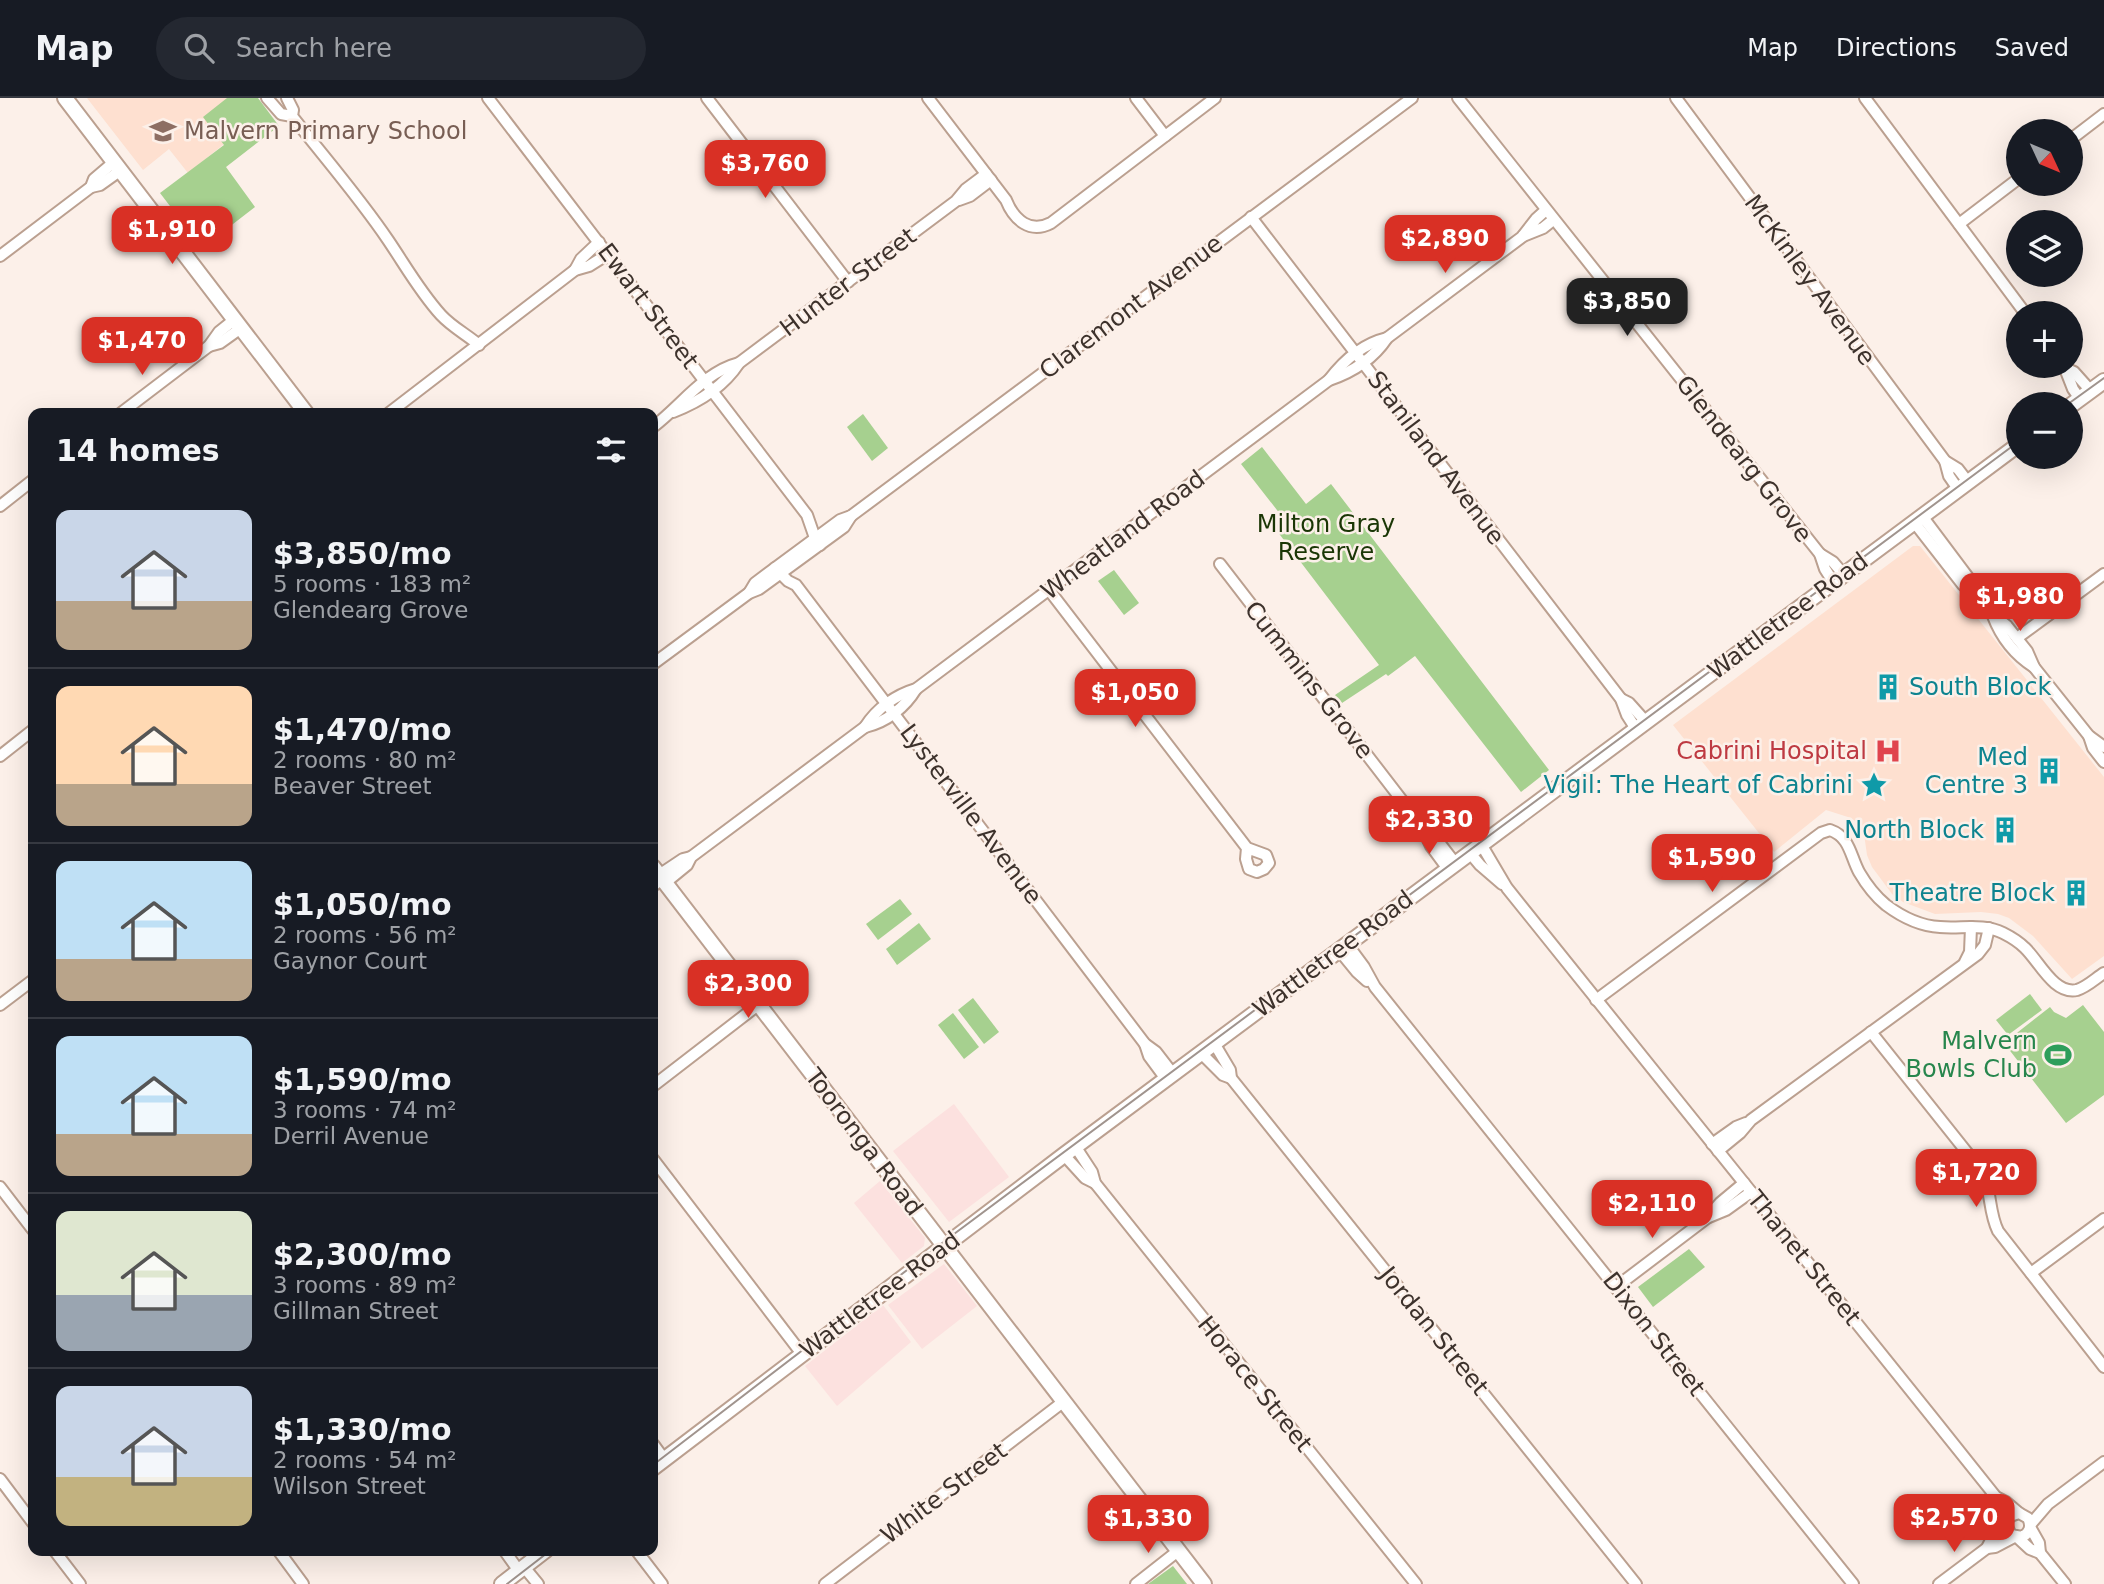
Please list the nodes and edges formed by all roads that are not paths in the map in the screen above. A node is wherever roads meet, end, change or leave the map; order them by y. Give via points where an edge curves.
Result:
1 (65, 98) edge
2 (267, 98) edge
3 (287, 98) edge
4 (488, 98) edge
5 (708, 98) edge
6 (928, 98) edge
7 (1136, 98) edge
8 (1215, 98) edge
9 (1412, 98) edge
10 (1676, 98) edge
11 (1865, 98) edge
12 (1457, 99) edge
13 (2104, 114) edge
14 (292, 116) junction
15 (2083, 130) edge
16 (1165, 136) junction
17 (117, 166) junction
18 (988, 177) junction
19 (2006, 188) edge
20 (1550, 215) junction
21 (1251, 217) junction
22 (1959, 224) junction
23 (599, 242) junction
24 (608, 254) junction
25 (0, 256) edge
26 (575, 271) junction
27 (848, 282) junction
28 (2016, 301) edge
29 (237, 324) junction
30 (459, 330) junction
31 (1387, 338) junction
32 (479, 345) junction
33 (1355, 353) junction
34 (467, 354) junction
35 (1363, 363) junction
36 (1329, 380) junction
37 (2104, 382) edge
38 (708, 386) junction
39 (2083, 397) edge
40 (127, 408) edge
41 (302, 408) edge
42 (396, 408) edge
43 (658, 423) edge
44 (2006, 454) edge
45 (28, 484) edge
46 (1963, 486) junction
47 (0, 506) edge
48 (807, 515) junction
49 (1918, 519) junction
50 (829, 533) junction
51 (818, 541) junction
52 (790, 562) junction
53 (1220, 564) dead end
54 (778, 571) junction
55 (2104, 574) edge
56 (1839, 579) junction
57 (796, 585) junction
58 (1049, 590) junction
59 (1991, 613) junction
60 (2017, 638) junction
61 (658, 660) edge
62 (2034, 667) junction
63 (890, 709) junction
64 (1641, 725) junction
65 (28, 734) edge
66 (2102, 755) edge
67 (0, 756) edge
68 (1247, 848) dead end
69 (1476, 848) junction
70 (1452, 866) junction
71 (658, 878) edge
72 (1971, 927) junction
73 (1989, 928) junction
74 (1343, 947) junction
75 (1965, 962) junction
76 (2104, 972) edge
77 (28, 984) edge
78 (1597, 1000) junction
79 (0, 1005) edge
80 (758, 1005) junction
81 (1871, 1032) junction
82 (1214, 1043) junction
83 (1201, 1053) junction
84 (1169, 1077) junction
85 (1231, 1077) junction
86 (658, 1082) edge
87 (1715, 1147) junction
88 (1069, 1151) junction
89 (658, 1166) edge
90 (1744, 1183) junction
91 (0, 1187) edge
92 (1752, 1192) junction
93 (1707, 1218) junction
94 (2104, 1219) edge
95 (28, 1223) edge
96 (943, 1246) junction
97 (2031, 1273) junction
98 (1616, 1287) junction
99 (802, 1354) junction
100 (2104, 1367) edge
101 (1063, 1402) junction
102 (2104, 1462) edge
103 (659, 1464) edge
104 (0, 1479) edge
105 (1996, 1497) junction
106 (2048, 1504) junction
107 (2020, 1513) junction
108 (28, 1516) edge
109 (2006, 1525) junction
110 (2030, 1526) junction
111 (2016, 1537) junction
112 (1987, 1548) junction
113 (1178, 1551) junction
114 (2040, 1553) junction
115 (59, 1556) edge
116 (282, 1556) edge
117 (510, 1556) edge
118 (538, 1556) edge
119 (641, 1556) edge
120 (522, 1569) junction
121 (80, 1584) edge
122 (303, 1584) edge
123 (502, 1584) edge
124 (538, 1584) edge
125 (662, 1584) edge
126 (825, 1584) edge
127 (1136, 1584) edge
128 (1204, 1584) edge
129 (1416, 1584) edge
130 (1636, 1584) edge
131 (1853, 1584) edge
132 (1939, 1584) edge
133 (2065, 1584) edge

1 - 17 main road
2 - 14 street via 281,114
3 - 14 street
4 - 23 street, Ewart Street
5 - 27 street
6 - 18 street
7 - 16 street
8 - 16 street
9 - 21 street, Claremont Avenue
10 - 46 street, McKinley Avenue via 1945,461 1949,476
11 - 22 street
12 - 20 street, Glendearg Grove
13 - 15 street
14 - 30 street via 440,313
16 - 18 street via 1051,223 1035,228 1017,218
17 - 25 street via 94,179 90,187
17 - 29 main road
18 - 27 street, Hunter Street via 966,189
19 - 22 street
20 - 31 street, Wheatland Road via 1537,231 1522,237
20 - 56 street, Glendearg Grove via 1820,554 1825,569
21 - 33 street, Staniland Avenue
21 - 50 street, Claremont Avenue via 840,520
22 - 28 street
23 - 24 street, Ewart Street
23 - 26 street
24 - 26 street
24 - 38 street, Ewart Street
26 - 32 street
27 - 38 street, Hunter Street via 739,363 729,365
29 - 40 street via 219,332 209,345
29 - 41 main road
30 - 32 street
30 - 34 street
31 - 33 street, Wheatland Road
31 - 35 street, Wheatland Road
32 - 34 street
33 - 35 street, Staniland Avenue
33 - 36 street, Wheatland Road
34 - 42 street
35 - 36 street, Wheatland Road
35 - 64 street, Staniland Avenue via 1620,699 1627,715
36 - 58 street, Wheatland Road
37 - 39 main road
38 - 43 street, Hunter Street via 688,396
38 - 48 street, Ewart Street
44 - 46 main road, Wattletree Road
45 - 47 street
46 - 49 main road, Wattletree Road
48 - 50 street, Ewart Street
48 - 51 street, Ewart Street
49 - 56 main road, Wattletree Road
49 - 59 street via 1964,585 1970,586
50 - 51 street, Claremont Avenue
51 - 52 street, Claremont Avenue
52 - 54 street, Claremont Avenue
52 - 57 street, Lysterville Avenue
53 - 70 street, Cummins Grove via 1424,829 1431,846
54 - 57 street, Lysterville Avenue
54 - 61 street, Claremont Avenue
55 - 60 street
56 - 64 main road, Wattletree Road
57 - 63 street, Lysterville Avenue
58 - 63 street, Wheatland Road via 906,692
58 - 68 street
59 - 60 street
59 - 62 street via 1998,631 2021,659
60 - 62 street
62 - 66 street
63 - 71 street, Wheatland Road via 871,718 866,727
63 - 84 street, Lysterville Avenue
64 - 69 main road, Wattletree Road
65 - 67 street
69 - 70 main road, Wattletree Road
69 - 78 street, Thanet Street via 1480,865 1507,888
70 - 74 main road, Wattletree Road
71 - 80 main road, Tooronga Road
72 - 73 street
72 - 75 street
72 - 78 street via 1926,926 1899,914 1878,898 1859,871 1847,842 1830,830
73 - 75 street via 1981,951
73 - 76 street via 2021,944 2053,981 2068,990 2080,989
74 - 82 main road, Wattletree Road
74 - 98 street, Dixon Street via 1357,972 1375,987
75 - 81 street
77 - 79 street
78 - 87 street, Thanet Street
80 - 86 street
80 - 96 main road, Tooronga Road
81 - 87 street via 1736,1127
81 - 97 street via 1981,1170 1998,1231
82 - 83 main road, Wattletree Road
82 - 85 street, Jordan Street
83 - 84 main road, Wattletree Road
83 - 85 street, Jordan Street
84 - 88 main road, Wattletree Road
85 - 130 street, Jordan Street
87 - 90 street, Thanet Street
88 - 96 main road, Wattletree Road
88 - 129 street, Horace Street via 1085,1178 1095,1183
89 - 99 street
90 - 92 street, Thanet Street
90 - 93 street
91 - 95 street
92 - 93 street
92 - 105 street, Thanet Street
93 - 98 street
94 - 97 street
96 - 99 main road, Wattletree Road
96 - 101 main road, Tooronga Road
97 - 100 street
98 - 131 street, Dixon Street
99 - 103 main road, Wattletree Road
101 - 113 main road, Tooronga Road
101 - 126 street, White Street
102 - 106 street
104 - 108 street
105 - 107 street, Thanet Street
105 - 109 street, Thanet Street
106 - 107 street
106 - 110 street
107 - 109 street via 2010,1516
107 - 110 street
109 - 111 street
109 - 112 street
110 - 111 street via 2026,1535
110 - 114 street
111 - 112 street
111 - 114 street
112 - 132 street
113 - 127 street
113 - 128 main road, Tooronga Road
114 - 133 street
115 - 121 street
116 - 122 street
117 - 120 street
118 - 120 main road
119 - 125 street
120 - 123 main road
120 - 124 street

